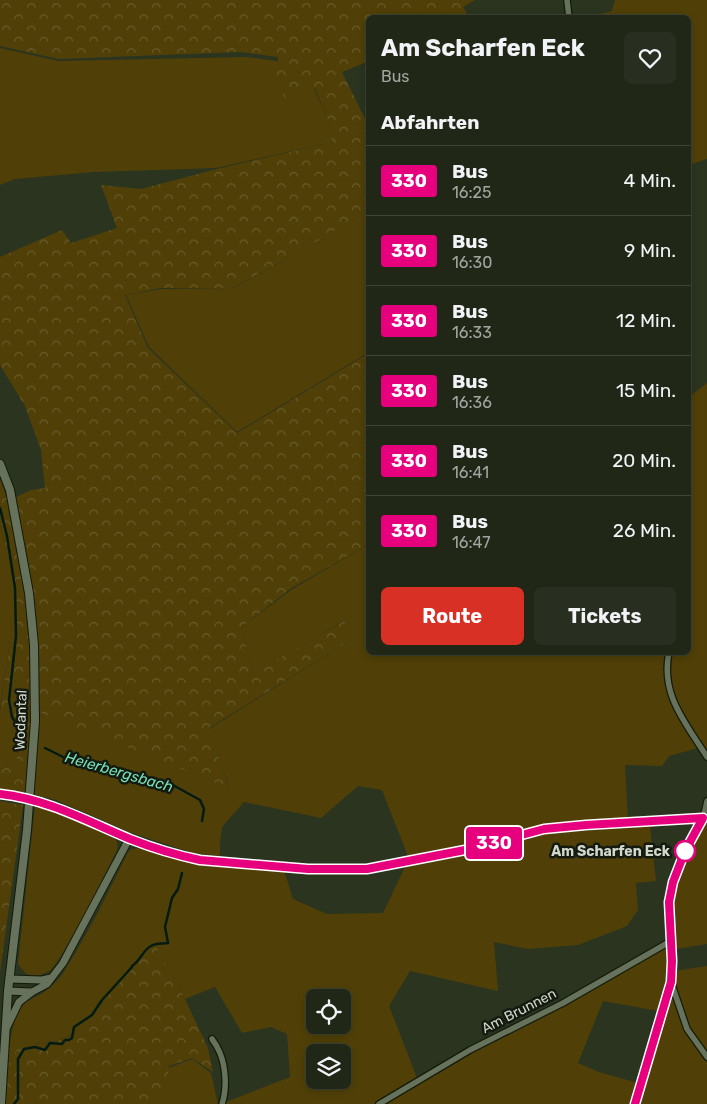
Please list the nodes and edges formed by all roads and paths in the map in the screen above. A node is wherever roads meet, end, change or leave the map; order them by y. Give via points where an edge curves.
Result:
1 (567, 0) edge
2 (569, 15) edge
3 (0, 464) edge
4 (668, 655) edge
5 (707, 757) edge
6 (0, 794) edge
7 (707, 801) edge
8 (705, 818) edge
9 (129, 838) junction
10 (671, 942) junction
11 (51, 978) junction
12 (9, 979) junction
13 (671, 982) junction
14 (8, 991) junction
15 (32, 992) junction
16 (4, 1034) junction
17 (212, 1039) dead end
18 (707, 1057) edge
19 (1, 1104) edge
20 (222, 1104) edge
21 (379, 1104) edge
22 (635, 1104) edge

1 - 2 street
3 - 12 main road, Wodantal via 10,490 21,547 34,645 35,721 27,830
4 - 5 street via 666,667 669,689
6 - 9 street, bridge via 51,805
7 - 8 street
8 - 9 street via 544,829 465,850 367,869 323,870 200,860
8 - 10 street via 685,851 673,882 669,902
9 - 11 street, Wodantal via 72,948
10 - 13 street
10 - 21 street, Am Brunnen via 563,1004 470,1050
11 - 12 street
11 - 15 street, Wodantal
12 - 14 main road, Wodantal
13 - 18 street via 687,1029
13 - 22 street
14 - 15 street
14 - 16 main road, Wodantal
15 - 16 street, Wodantal via 19,1002
16 - 19 main road, Wodantal
17 - 20 street via 220,1053 225,1078

